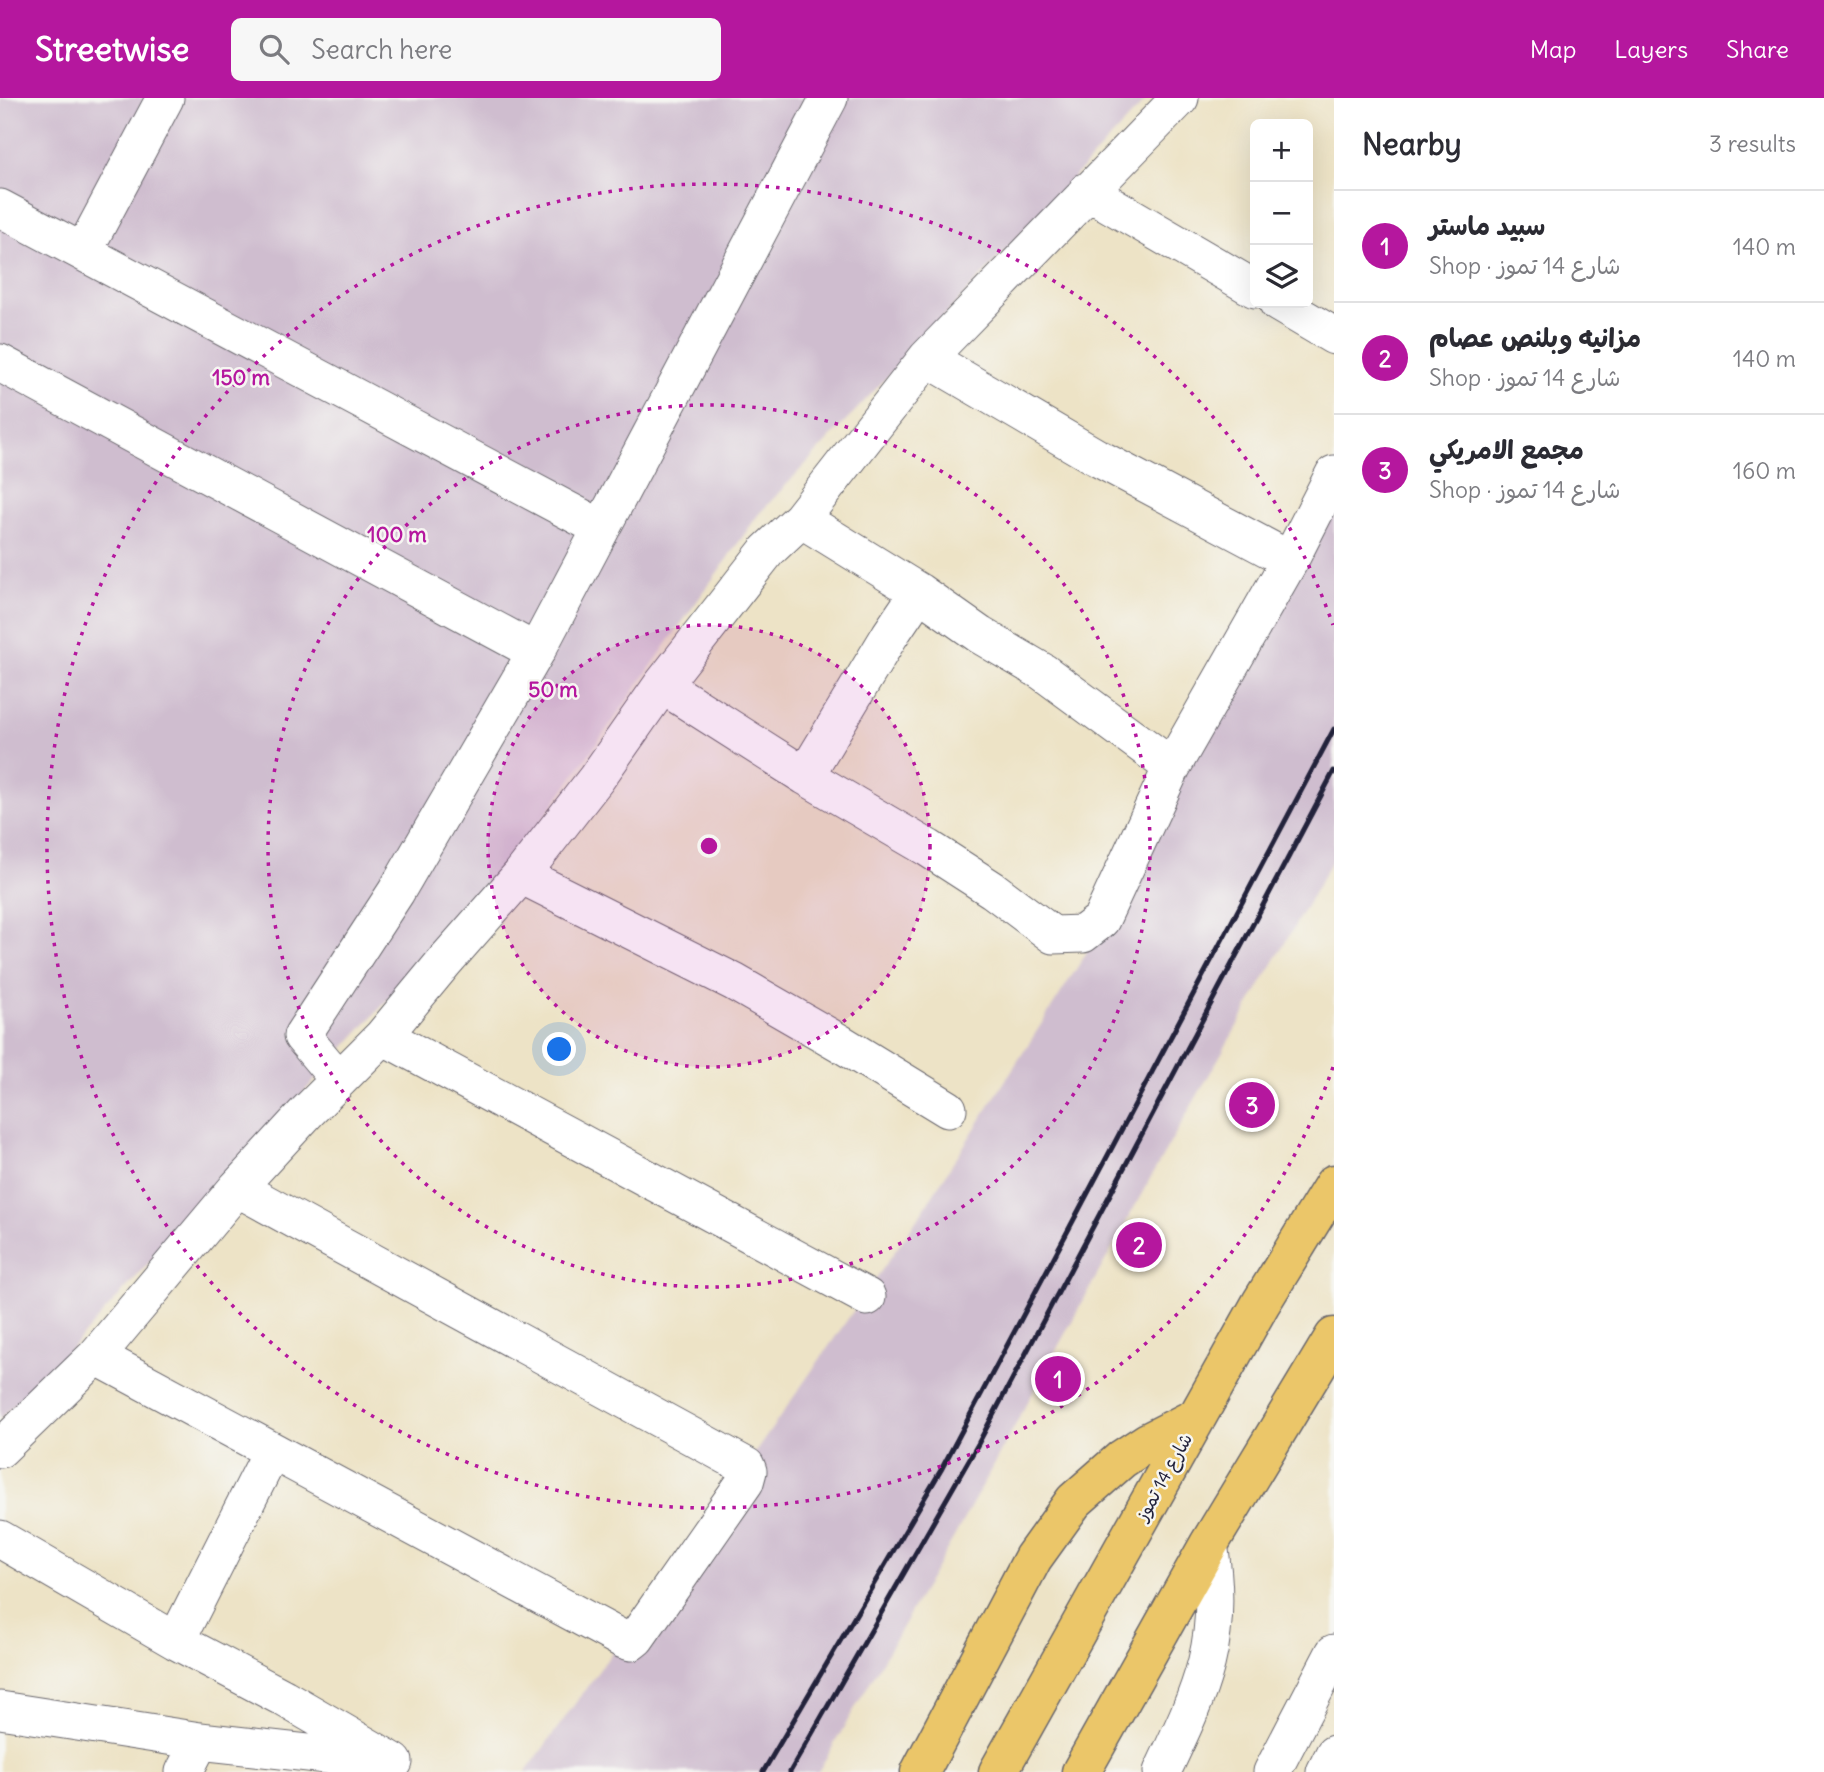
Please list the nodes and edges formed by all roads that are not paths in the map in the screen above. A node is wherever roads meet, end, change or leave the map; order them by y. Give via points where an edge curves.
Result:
1 (165, 98) edge
2 (829, 98) edge
3 (1180, 98) edge
4 (1087, 191) junction
5 (0, 208) edge
6 (83, 252) junction
7 (1250, 286) edge
8 (1286, 308) edge
9 (1334, 336) edge
10 (927, 358) junction
11 (0, 363) edge
12 (1334, 474) edge
13 (801, 519) junction
14 (601, 528) junction
15 (1290, 560) junction
16 (919, 592) junction
17 (536, 652) junction
18 (662, 685) junction
19 (1172, 767) junction
20 (804, 776) junction
21 (521, 875) junction
22 (383, 1036) junction
23 (339, 1080) junction
24 (948, 1109) dead end
25 (1334, 1184) edge
26 (237, 1188) junction
27 (867, 1297) dead end
28 (1334, 1337) edge
29 (96, 1356) junction
30 (1197, 1417) junction
31 (0, 1449) edge
32 (272, 1451) junction
33 (0, 1539) edge
34 (1209, 1544) junction
35 (176, 1640) junction
36 (1334, 1653) edge
37 (6, 1710) edge
38 (1334, 1754) edge
39 (192, 1757) edge
40 (401, 1767) edge
41 (920, 1772) edge
42 (998, 1772) edge
43 (1081, 1772) edge
44 (1162, 1772) edge
45 (1272, 1772) edge
46 (1325, 1772) edge

1 - 6 street
2 - 14 street
3 - 4 street
4 - 7 street
4 - 10 street
5 - 6 street
6 - 14 street
8 - 9 street
10 - 13 street
10 - 15 street via 1096,457
11 - 17 street
12 - 15 street
13 - 16 street
13 - 18 street via 767,551
14 - 17 street
15 - 19 street
16 - 19 street via 1043,672
16 - 20 street
17 - 23 street via 396,892 302,1036
18 - 20 street
18 - 21 street
19 - 20 street via 1101,920 1083,934 1069,936 1053,935 982,883
21 - 22 street
21 - 24 street via 734,982
22 - 23 street
22 - 27 street
23 - 26 street
25 - 30 main road, شارع 14 تموز
26 - 29 street
26 - 32 street via 741,1463 748,1471 745,1482 631,1642
28 - 34 main road
29 - 31 street
29 - 32 street
30 - 41 main road via 1122,1459 1074,1501 1033,1558
30 - 42 main road, شارع 14 تموز
32 - 35 street
33 - 35 street
34 - 43 main road
34 - 44 street via 1215,1576 1213,1640 1206,1671
35 - 40 street
36 - 45 street
37 - 39 street
38 - 46 street
39 - 40 street

